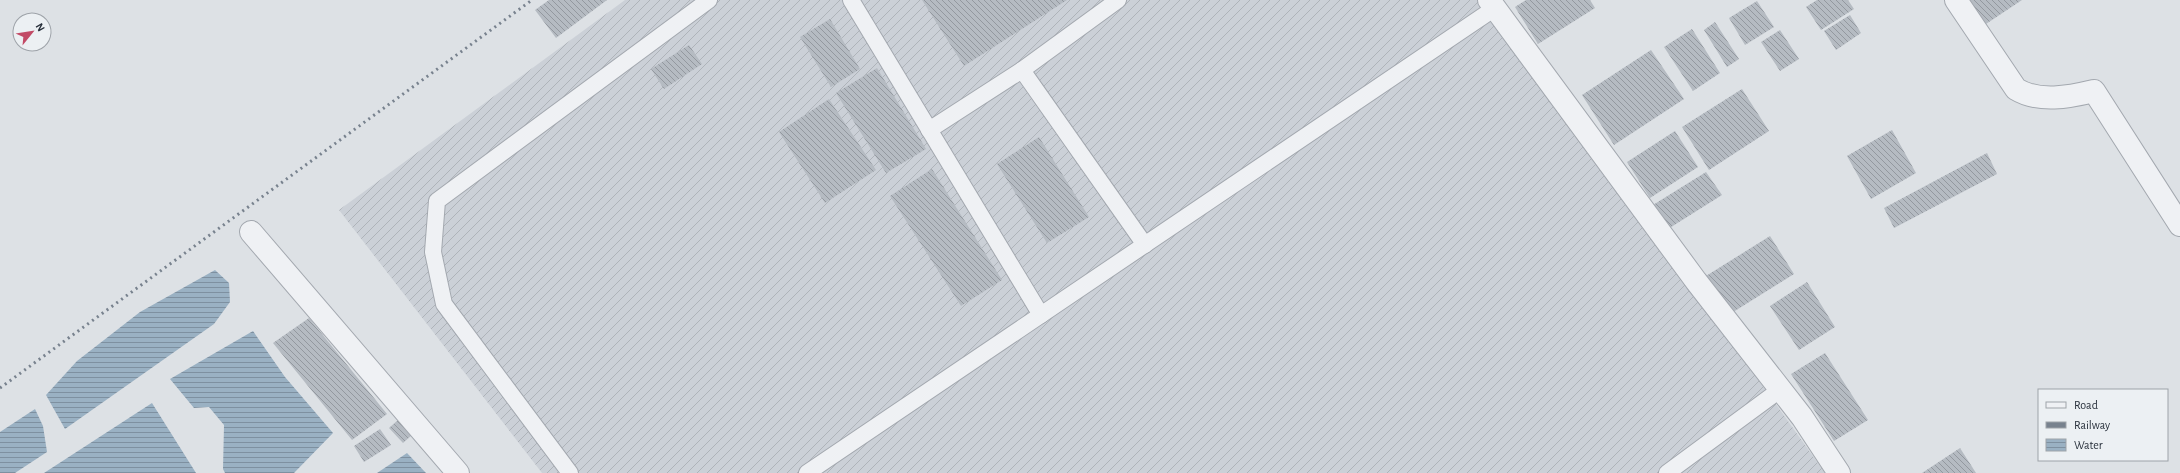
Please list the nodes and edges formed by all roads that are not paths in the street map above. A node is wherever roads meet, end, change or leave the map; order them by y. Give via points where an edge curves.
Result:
1 (709, 0) edge
2 (851, 0) edge
3 (1118, 0) edge
4 (1956, 0) edge
5 (1492, 4) edge
6 (1022, 70) junction
7 (930, 130) junction
8 (2180, 224) edge
9 (251, 232) dead end
10 (1145, 245) junction
11 (1041, 315) junction
12 (1781, 389) junction
13 (458, 473) edge
14 (570, 473) edge
15 (807, 473) edge
16 (1667, 473) edge
17 (1839, 473) edge

1 - 14 lane via 437,201 433,252 444,304
2 - 7 lane
3 - 6 lane
4 - 8 street via 2016,89 2027,96 2059,98 2094,91
5 - 10 lane
5 - 12 street via 1696,280
6 - 7 lane
6 - 10 lane
7 - 11 lane
9 - 13 street
10 - 11 lane
11 - 15 lane
12 - 16 lane
12 - 17 street

